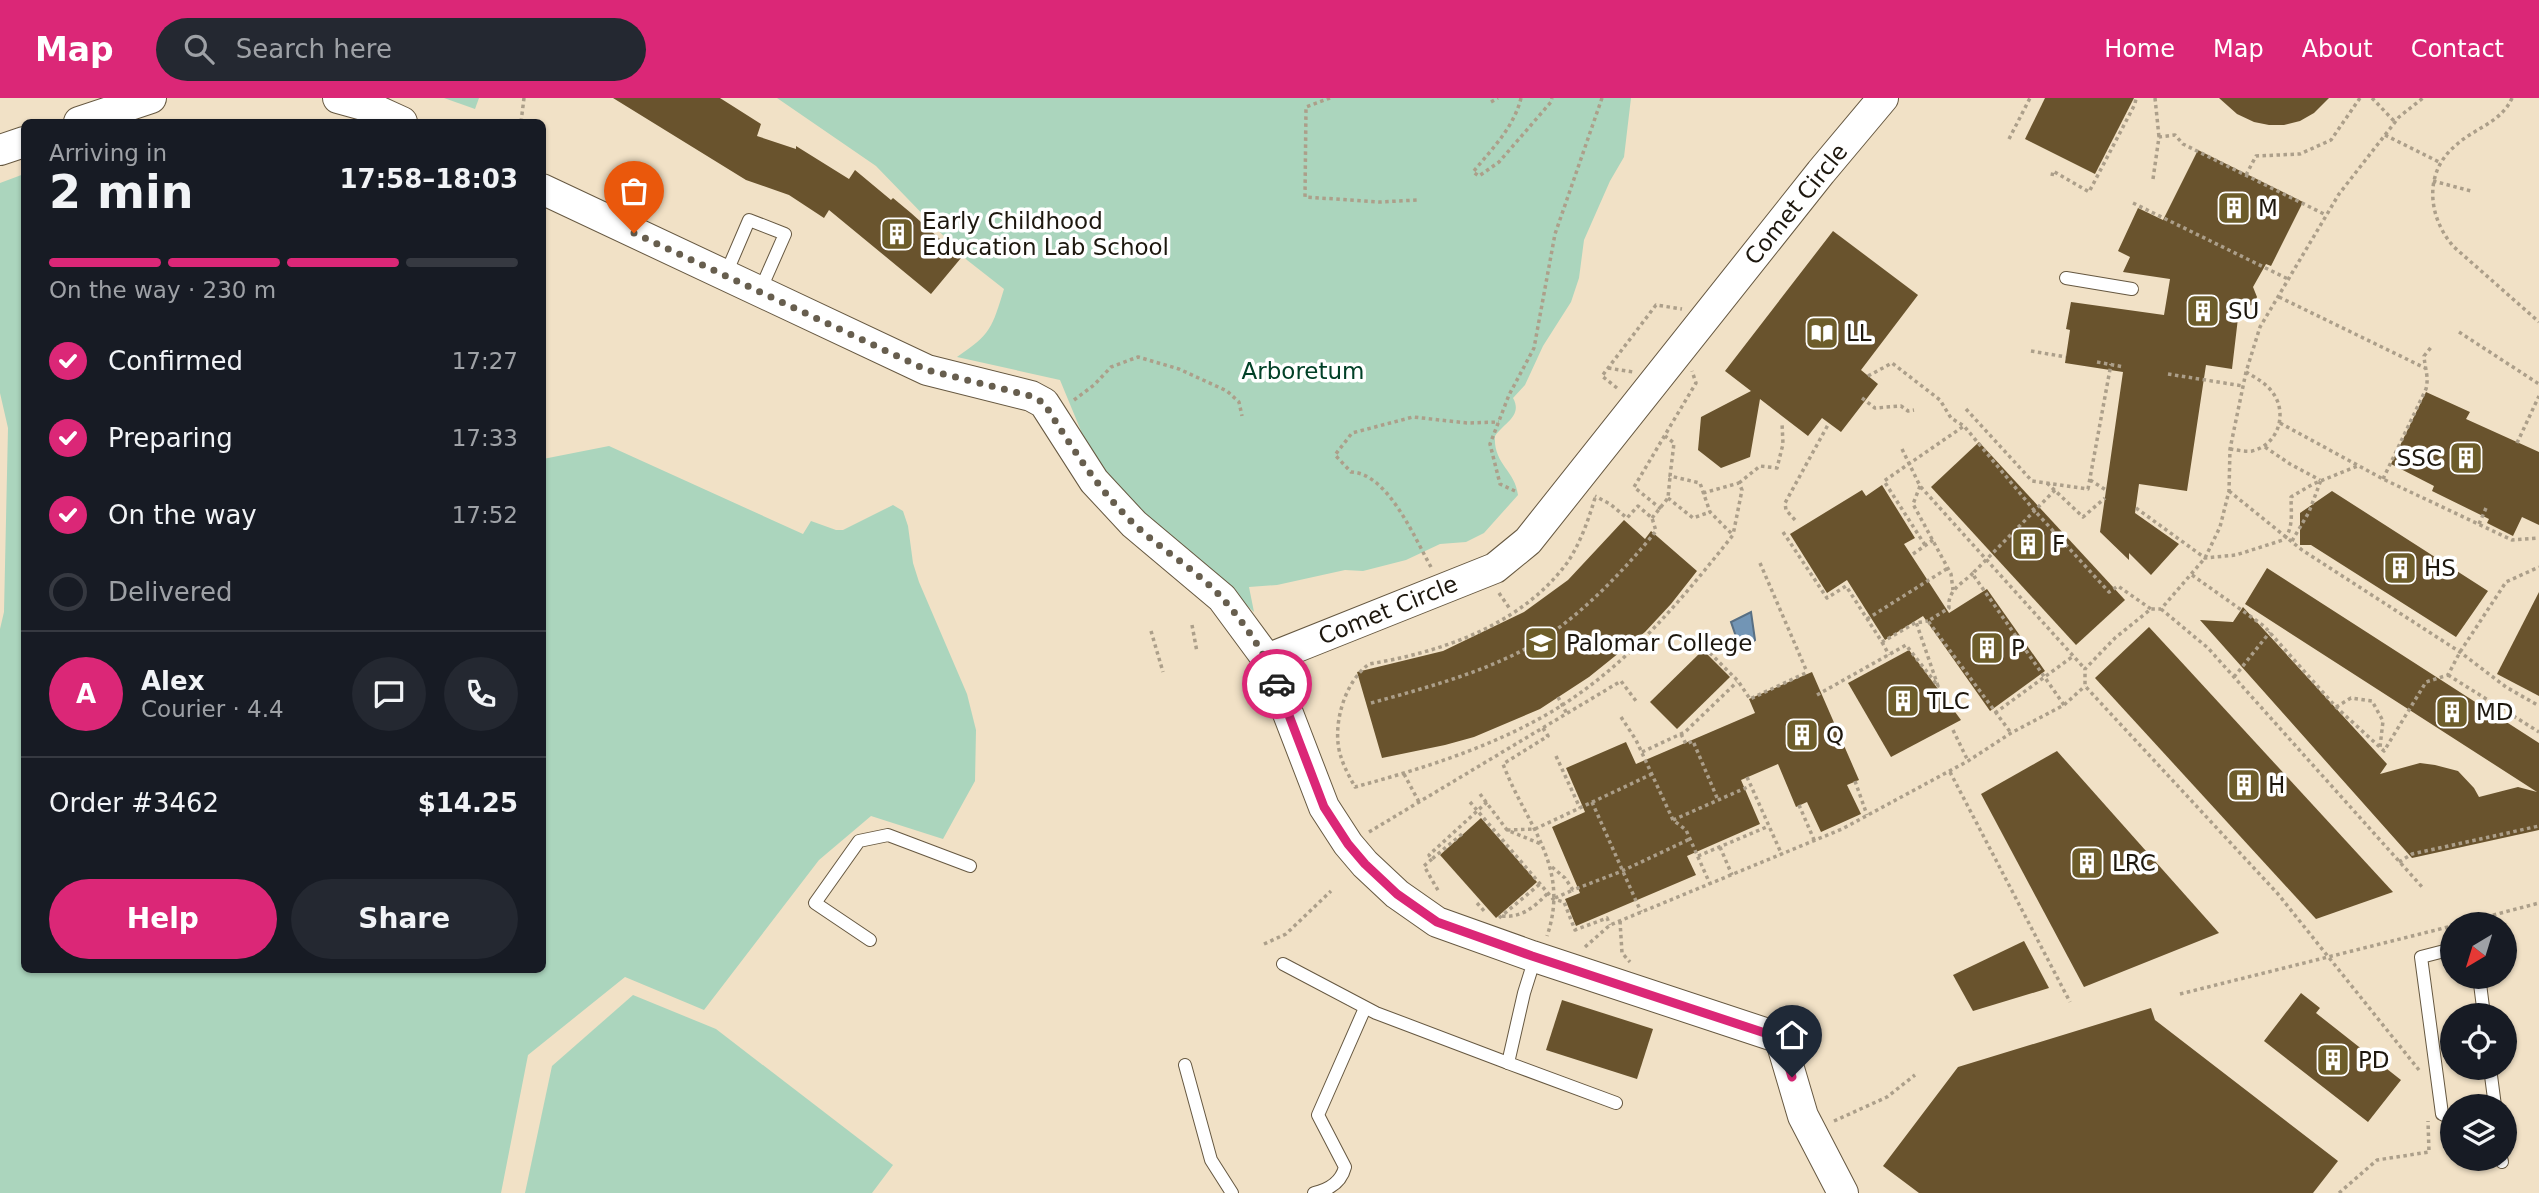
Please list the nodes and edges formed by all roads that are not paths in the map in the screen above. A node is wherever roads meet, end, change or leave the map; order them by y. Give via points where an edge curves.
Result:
1 (151, 98) edge
2 (338, 98) edge
3 (1883, 98) edge
4 (88, 119) edge
5 (395, 119) edge
6 (21, 143) edge
7 (0, 150) edge
8 (546, 191) edge
9 (724, 276) junction
10 (2066, 278) dead end
11 (2132, 289) dead end
12 (759, 293) junction
13 (1267, 659) junction
14 (970, 866) dead end
15 (870, 940) dead end
16 (1540, 951) junction
17 (2440, 952) edge
18 (1283, 964) dead end
19 (1365, 1008) junction
20 (1508, 1063) junction
21 (1185, 1065) dead end
22 (2440, 1099) edge
23 (1616, 1103) dead end
24 (1232, 1193) edge
25 (1314, 1193) edge
26 (1843, 1193) edge

1 - 4 street
2 - 5 street
3 - 13 street, Comet Circle via 1528,541 1496,568
6 - 7 street
8 - 9 street
9 - 12 street
9 - 12 lane via 750,220 785,234
10 - 11 lane
12 - 13 street via 927,370 1044,403 1094,481 1134,524 1222,598
13 - 16 street via 1324,807 1365,864 1437,922
14 - 15 lane via 888,835 859,841 816,903
16 - 20 lane via 1524,993
16 - 26 street via 1780,1038 1803,1116
17 - 22 lane via 2421,957
18 - 19 lane
19 - 20 lane
19 - 25 lane via 1318,1115 1345,1167 1343,1176 1328,1190
20 - 23 lane
21 - 24 lane via 1211,1160

